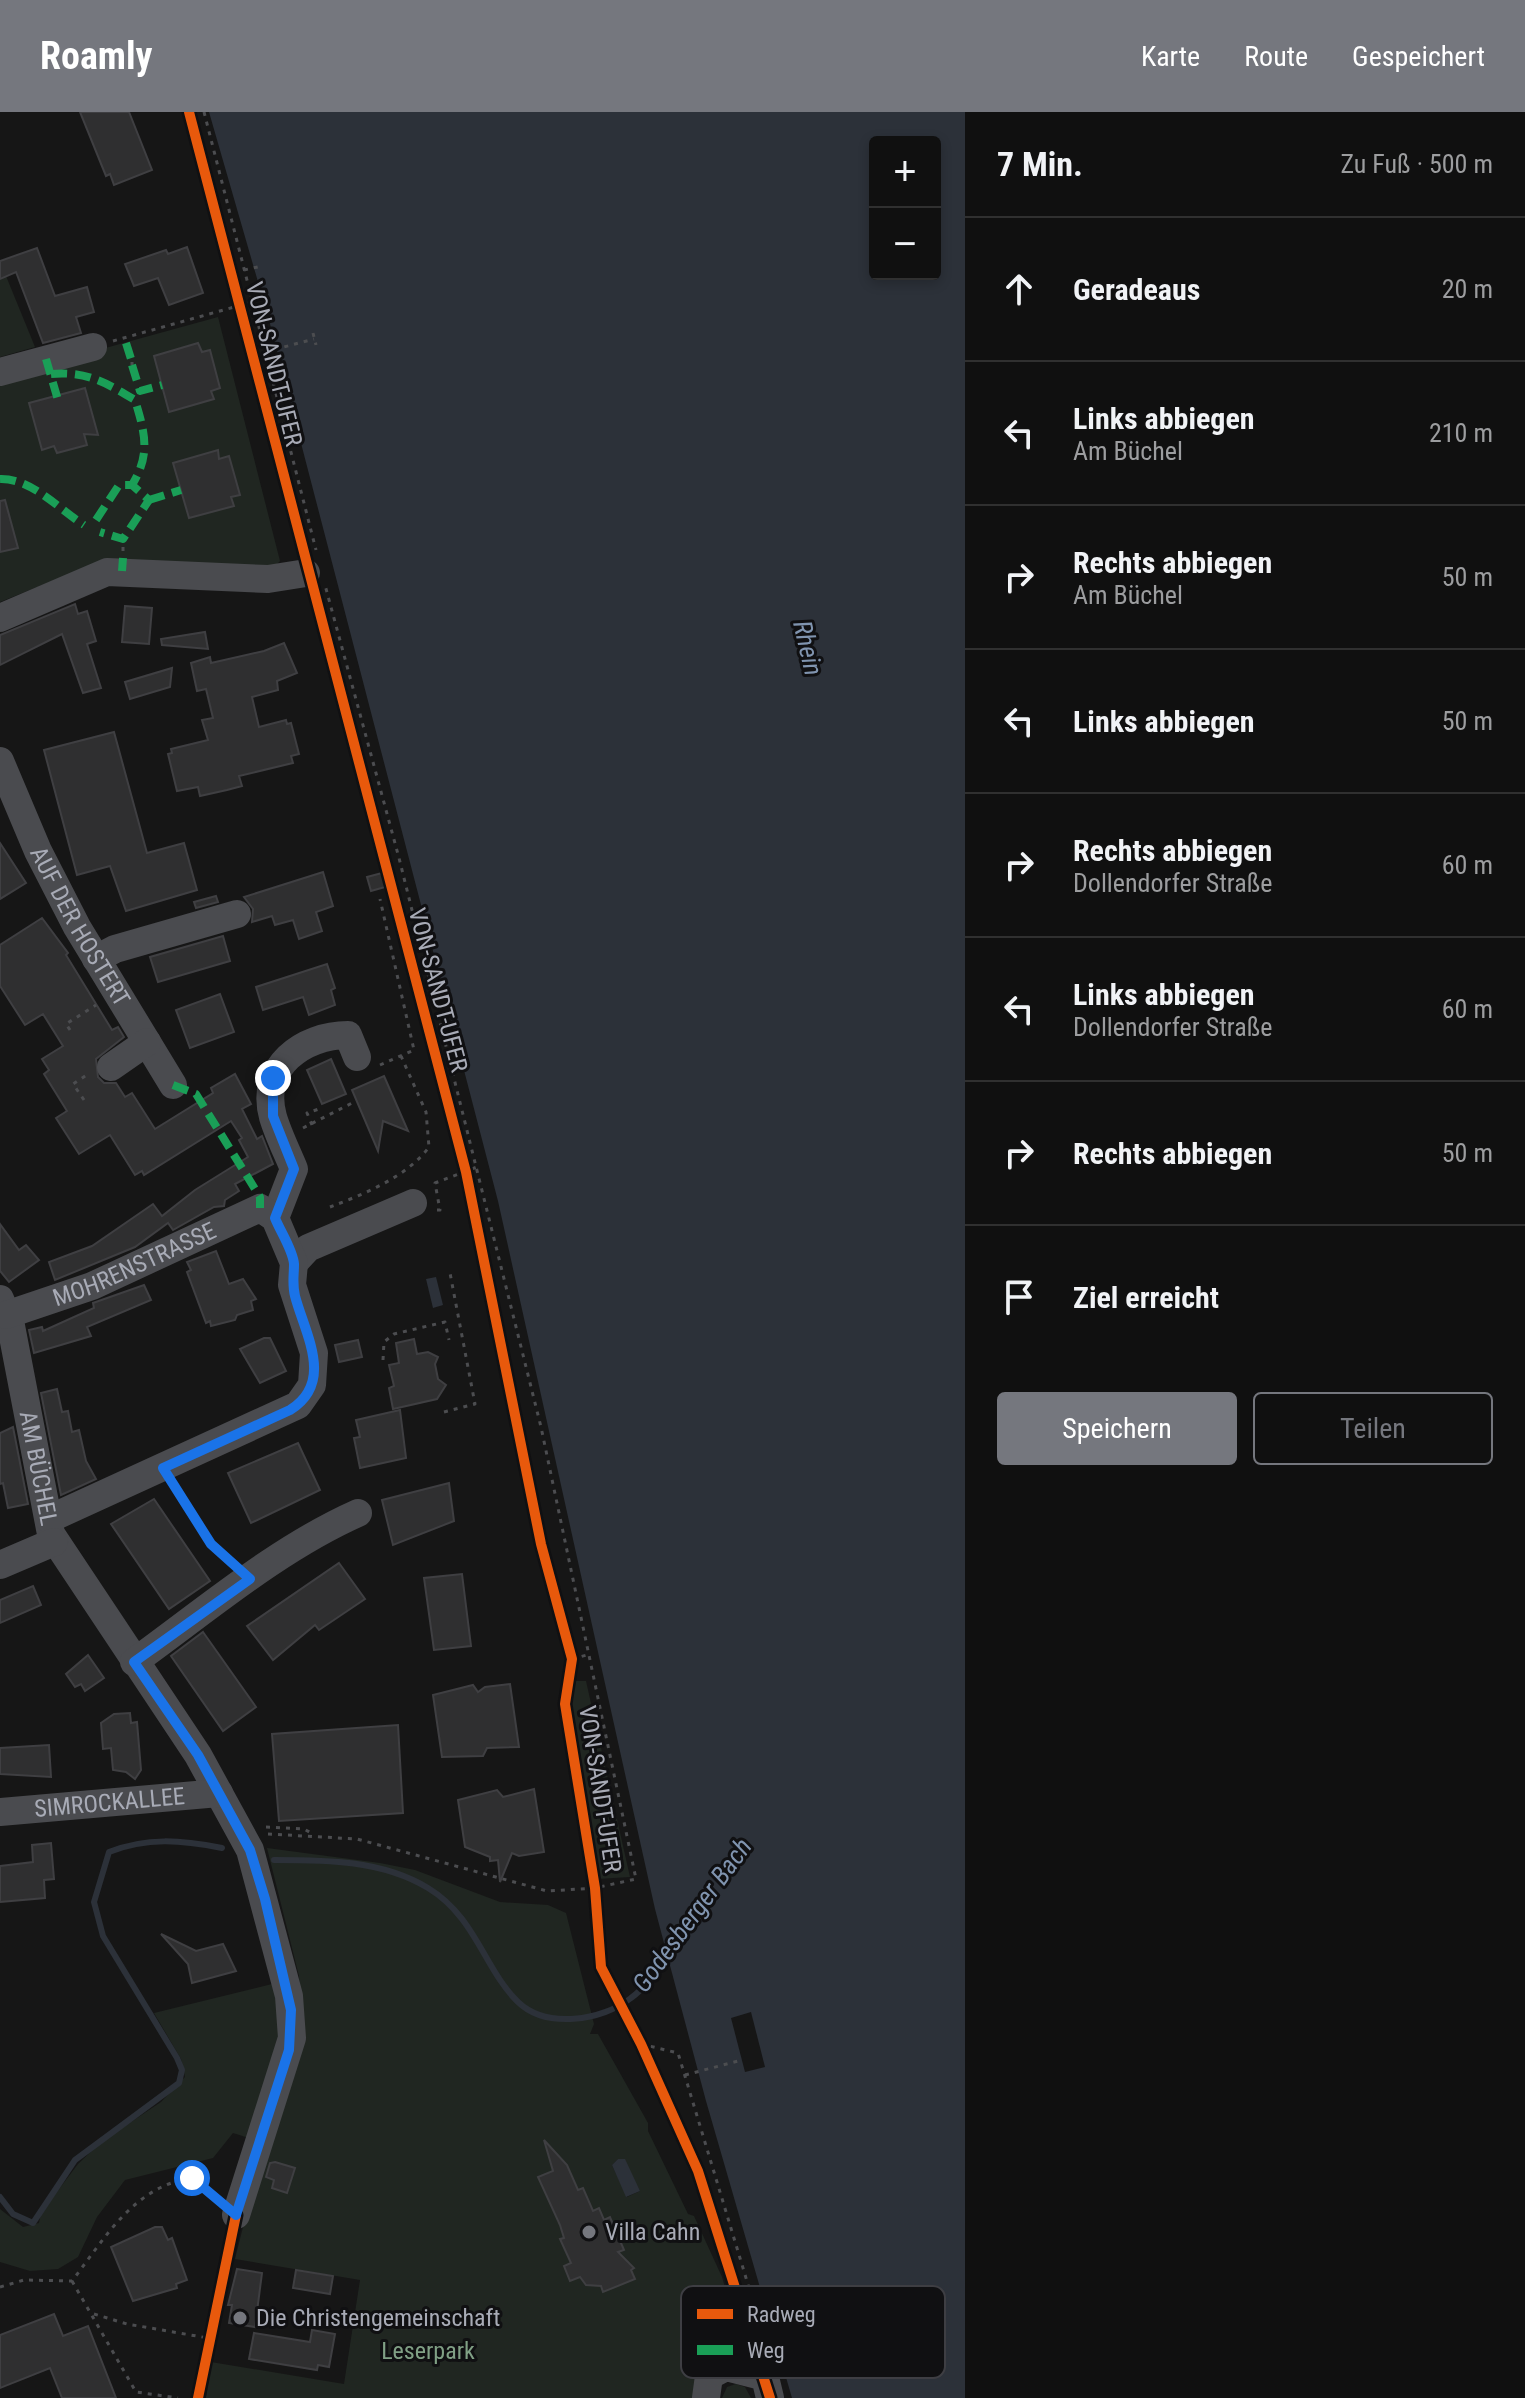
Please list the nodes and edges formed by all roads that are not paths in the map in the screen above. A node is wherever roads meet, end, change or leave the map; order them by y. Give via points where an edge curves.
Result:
1 (93, 347) road end
2 (0, 372) edge
3 (316, 571) road end
4 (0, 618) edge
5 (0, 761) edge
6 (237, 914) dead end
7 (96, 959) junction
8 (147, 1042) junction
9 (367, 1062) road end
10 (111, 1067) dead end
11 (173, 1085) dead end
12 (413, 1203) dead end
13 (267, 1213) junction
14 (294, 1263) junction
15 (3, 1307) edge
16 (358, 1513) dead end
17 (52, 1530) junction
18 (0, 1565) edge
19 (134, 1662) junction
20 (219, 1793) junction
21 (0, 1812) edge
22 (236, 2215) road end
23 (709, 2378) edge
24 (706, 2398) edge

1 - 2 street
3 - 4 street via 268,579 107,572
5 - 7 street, AUF DER HOSTERT via 38,851
6 - 7 street
7 - 8 street, AUF DER HOSTERT
8 - 10 street
8 - 11 street, AUF DER HOSTERT
9 - 13 street via 348,1035 305,1044 285,1058 273,1078 270,1097 294,1169
12 - 14 street via 308,1248
13 - 14 street
13 - 15 street, MOHRENSTRASSE via 80,1291
14 - 17 street via 292,1285 315,1361 308,1392 290,1410 163,1468
15 - 17 street, AM BÜCHEL
16 - 19 street via 250,1579
17 - 18 street
17 - 19 street, AM BÜCHEL
19 - 20 street, AM BÜCHEL
20 - 21 street, SIMROCKALLEE
20 - 22 street, AM BÜCHEL via 261,1884 293,2023 287,2060
23 - 24 street

